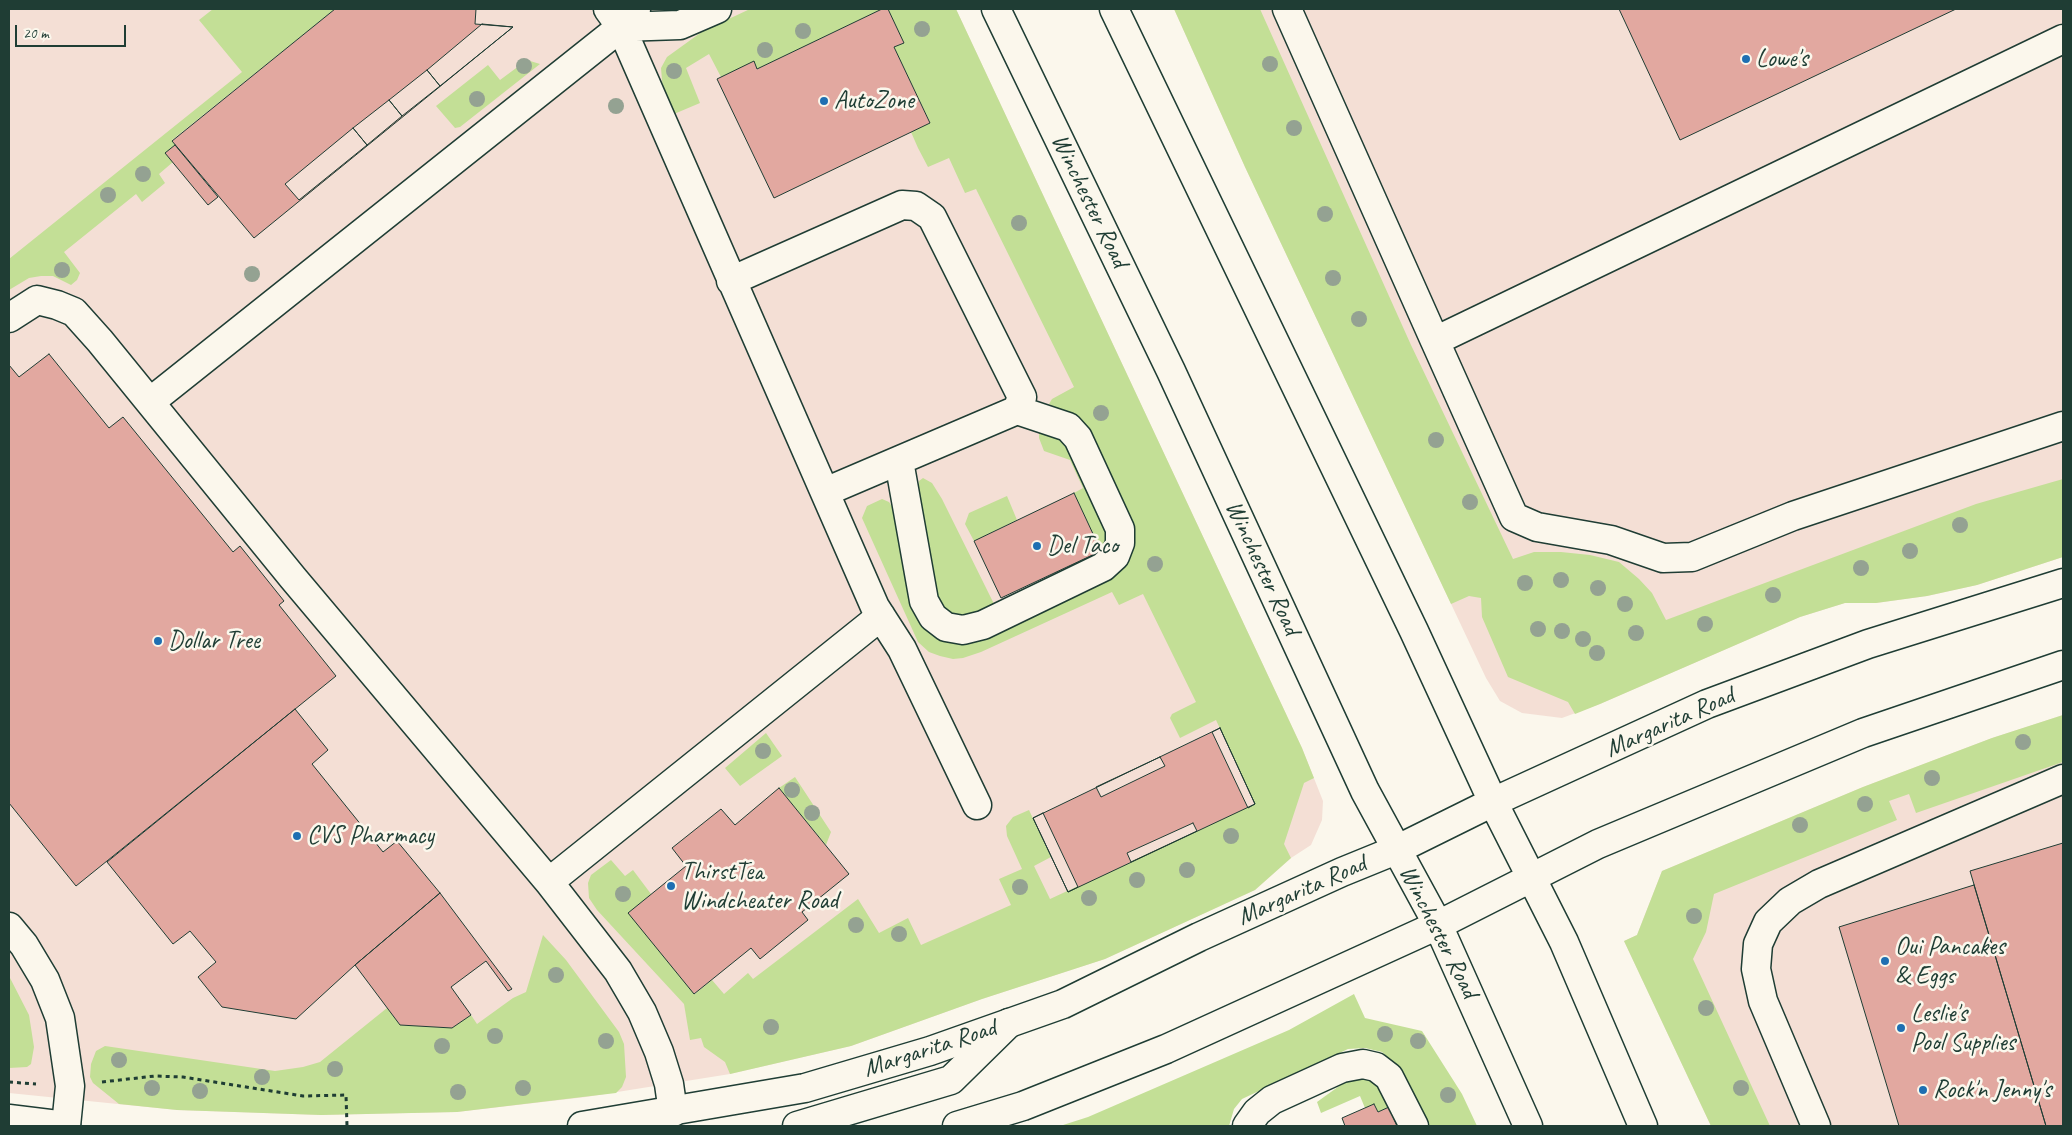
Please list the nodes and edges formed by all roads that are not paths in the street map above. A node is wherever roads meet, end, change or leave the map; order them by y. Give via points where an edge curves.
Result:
1 (717, 9) edge
2 (996, 9) edge
3 (1114, 9) edge
4 (1287, 9) edge
5 (622, 15) edge
6 (2063, 39) edge
7 (731, 280) junction
8 (9, 318) edge
9 (1435, 341) junction
10 (150, 402) junction
11 (1017, 410) junction
12 (2063, 426) edge
13 (899, 461) junction
14 (825, 492) junction
15 (2063, 583) edge
16 (881, 616) junction
17 (2063, 665) edge
18 (2063, 779) edge
19 (1493, 802) junction
20 (977, 805) dead end
21 (1396, 850) junction
22 (1531, 879) junction
23 (549, 882) junction
24 (1438, 925) junction
25 (9, 927) edge
26 (1009, 1023) junction
27 (9, 1119) edge
28 (672, 1119) edge
29 (66, 1126) edge
30 (582, 1126) edge
31 (797, 1126) edge
32 (957, 1126) edge
33 (1247, 1126) edge
34 (1414, 1126) edge
35 (1528, 1126) edge
36 (1643, 1126) edge
37 (1816, 1126) edge

1 - 5 main road via 680,25
2 - 21 main road, Winchester Road via 1171,371 1365,792
3 - 19 main road
4 - 9 main road
5 - 7 main road
5 - 10 main road
6 - 9 main road
7 - 11 main road via 902,205 916,206 932,217 1022,397
7 - 14 main road
8 - 10 main road via 38,300 74,312
9 - 12 main road via 1514,517 1537,527 1610,540 1662,558 1692,557 1793,516
10 - 23 main road
11 - 13 main road
11 - 13 main road via 1068,427 1078,438 1120,529 1120,543 1115,556 1103,567 983,625 962,630 946,627 933,617 924,601
13 - 14 main road
14 - 16 main road
15 - 19 main road, Margarita Road via 1868,644 1707,704
16 - 20 main road via 902,649
16 - 23 main road
17 - 22 main road via 1863,733 1598,844
18 - 37 main road via 1819,884 1790,901 1768,922 1758,944 1756,969 1763,1000
19 - 21 main road, Margarita Road
19 - 22 main road
21 - 24 main road, Winchester Road
21 - 26 main road, Margarita Road via 1199,937 1063,1004
22 - 24 main road
22 - 36 main road via 1564,942
23 - 28 main road via 618,971 642,1012 665,1069
24 - 32 main road via 1166,1049 1024,1106
24 - 35 main road, Winchester Road
25 - 29 main road via 24,945 48,987 60,1018 70,1086
26 - 28 main road, Margarita Road via 930,1051 805,1088
26 - 31 main road via 951,1080
27 - 29 main road
28 - 30 main road, Margarita Road
33 - 34 main road via 1272,1100 1342,1068 1362,1064 1376,1067 1390,1077

